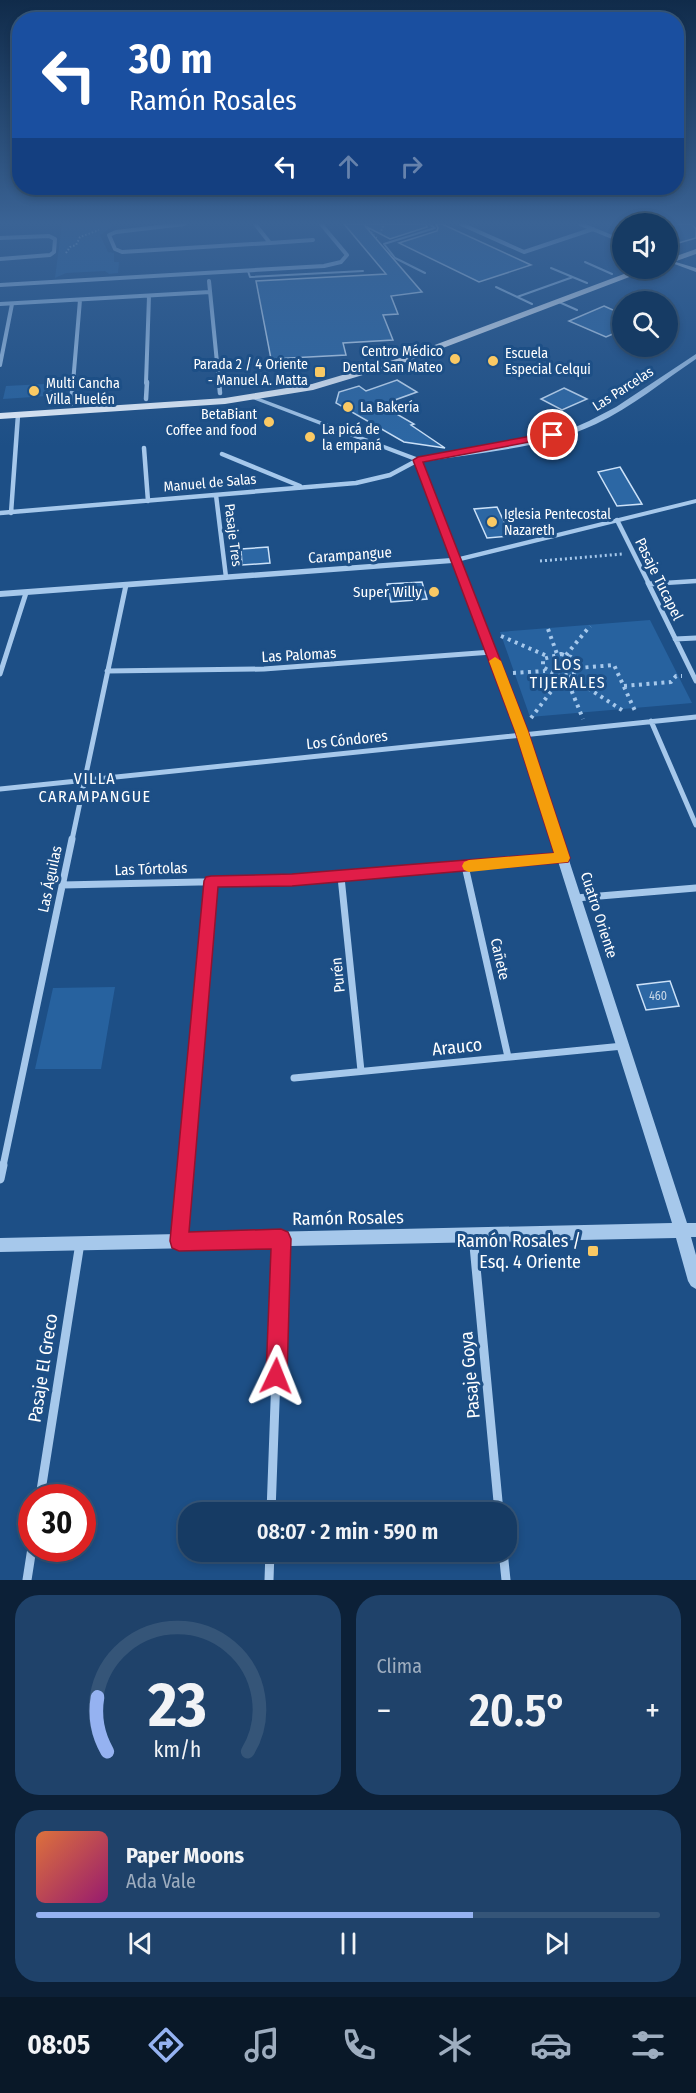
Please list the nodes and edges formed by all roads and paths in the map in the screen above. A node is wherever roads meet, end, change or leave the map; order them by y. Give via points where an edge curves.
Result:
1 (119, 298) edge
2 (149, 298) edge
3 (211, 298) edge
4 (519, 298) edge
5 (549, 298) edge
6 (571, 298) edge
7 (80, 300) junction
8 (560, 302) junction
9 (12, 303) junction
10 (0, 304) edge
11 (532, 304) junction
12 (577, 310) dead end
13 (696, 356) edge
14 (0, 365) edge
15 (231, 392) junction
16 (220, 393) junction
17 (252, 398) junction
18 (146, 399) junction
19 (71, 404) junction
20 (0, 409) edge
21 (18, 415) junction
22 (0, 416) edge
23 (144, 448) dead end
24 (222, 454) dead end
25 (418, 460) junction
26 (303, 487) junction
27 (216, 495) junction
28 (148, 501) junction
29 (696, 501) edge
30 (0, 513) edge
31 (11, 513) junction
32 (617, 520) junction
33 (633, 553) junction
34 (456, 560) junction
35 (540, 561) dead end
36 (226, 577) junction
37 (696, 581) edge
38 (126, 585) junction
39 (648, 585) junction
40 (26, 592) junction
41 (0, 594) edge
42 (482, 627) junction
43 (590, 627) dead end
44 (548, 629) dead end
45 (696, 638) edge
46 (675, 639) junction
47 (492, 652) junction
48 (557, 654) junction
49 (566, 655) junction
50 (547, 656) junction
51 (578, 668) junction
52 (107, 671) junction
53 (545, 671) junction
54 (0, 674) edge
55 (500, 674) junction
56 (566, 677) junction
57 (694, 678) edge
58 (624, 686) junction
59 (696, 717) edge
60 (651, 721) junction
61 (640, 722) junction
62 (586, 728) junction
63 (522, 732) junction
64 (84, 779) junction
65 (0, 789) edge
66 (696, 825) edge
67 (563, 858) junction
68 (465, 866) junction
69 (341, 877) junction
70 (211, 881) junction
71 (62, 885) junction
72 (696, 888) edge
73 (576, 898) junction
74 (623, 1046) junction
75 (508, 1057) junction
76 (361, 1071) junction
77 (294, 1078) dead end
78 (0, 1179) edge
79 (689, 1230) edge
80 (473, 1235) junction
81 (281, 1239) junction
82 (179, 1241) junction
83 (80, 1243) junction
84 (0, 1245) edge
85 (696, 1281) edge
86 (42, 1484) edge
87 (271, 1502) edge
88 (499, 1502) edge
89 (30, 1562) edge
90 (270, 1562) edge
91 (504, 1562) edge
92 (27, 1580) edge
93 (269, 1580) edge
94 (506, 1580) edge

1 - 7 street
2 - 18 street
3 - 16 street
4 - 11 lane
5 - 11 main road
6 - 8 main road
7 - 9 street
7 - 19 street
8 - 12 lane
8 - 17 main road via 377,369 313,387
9 - 10 street
9 - 14 street
11 - 15 main road via 358,367 285,385
13 - 25 street, Las Parcelas via 602,418 579,428
15 - 16 main road
15 - 17 main road
16 - 18 main road
17 - 21 main road
17 - 25 street
18 - 19 main road
19 - 20 main road
21 - 22 main road
21 - 31 street
23 - 28 street
24 - 26 street
25 - 26 street, Manuel de Salas via 378,479
25 - 34 street, Cuatro Oriente
26 - 27 street, Manuel de Salas
27 - 28 street, Manuel de Salas
27 - 36 street, Pasaje Tres
28 - 31 street, Manuel de Salas
29 - 32 street, Carampangue
30 - 31 street, Manuel de Salas
32 - 33 street, Pasaje Tucapel
32 - 34 street, Carampangue
33 - 35 path
33 - 39 street, Pasaje Tucapel
34 - 36 street, Carampangue
34 - 42 street, Cuatro Oriente
36 - 38 street, Carampangue
37 - 39 street
38 - 40 street, Carampangue
38 - 52 street, Las Águilas
39 - 46 street, Pasaje Tucapel
40 - 41 street, Carampangue
40 - 54 street
42 - 47 street, Cuatro Oriente
42 - 50 path
43 - 49 path
44 - 48 path
45 - 46 street
46 - 57 street, Pasaje Tucapel
47 - 52 street, Las Palomas via 264,669
47 - 55 street, Cuatro Oriente
48 - 49 path
48 - 50 path
49 - 51 path via 575,660
50 - 53 path via 542,663
51 - 56 path
51 - 58 path via 614,665
52 - 64 street, Las Águilas
53 - 55 path
53 - 56 path
55 - 63 street, Cuatro Oriente
56 - 61 path
56 - 62 path
56 - 63 path
57 - 58 path via 676,676 671,682
58 - 61 path
59 - 60 street, Los Cóndores
60 - 61 street, Los Cóndores
60 - 66 street
61 - 62 street, Los Cóndores
62 - 63 street, Los Cóndores
63 - 64 street, Los Cóndores
63 - 67 street, Cuatro Oriente
64 - 65 street, Los Cóndores
64 - 71 street, Las Águilas
67 - 68 street, Las Tórtolas
67 - 73 street, Cuatro Oriente
68 - 69 street, Las Tórtolas
68 - 75 street, Cañete
69 - 70 street, Las Tórtolas
69 - 76 street, Purén
70 - 71 street, Las Tórtolas
70 - 82 street
71 - 78 street, Las Águilas
72 - 73 street
73 - 74 street, Cuatro Oriente
74 - 75 street, Arauco
74 - 79 street, Cuatro Oriente
75 - 76 street, Arauco
76 - 77 street, Arauco
79 - 80 street, Ramón Rosales
79 - 85 street, Cuatro Oriente
80 - 81 street, Ramón Rosales
80 - 88 street, Pasaje Goya
81 - 82 street, Ramón Rosales
81 - 87 street
82 - 83 street, Ramón Rosales
83 - 84 street, Ramón Rosales
83 - 86 street, Pasaje El Greco
89 - 92 street
90 - 93 street
91 - 94 street

